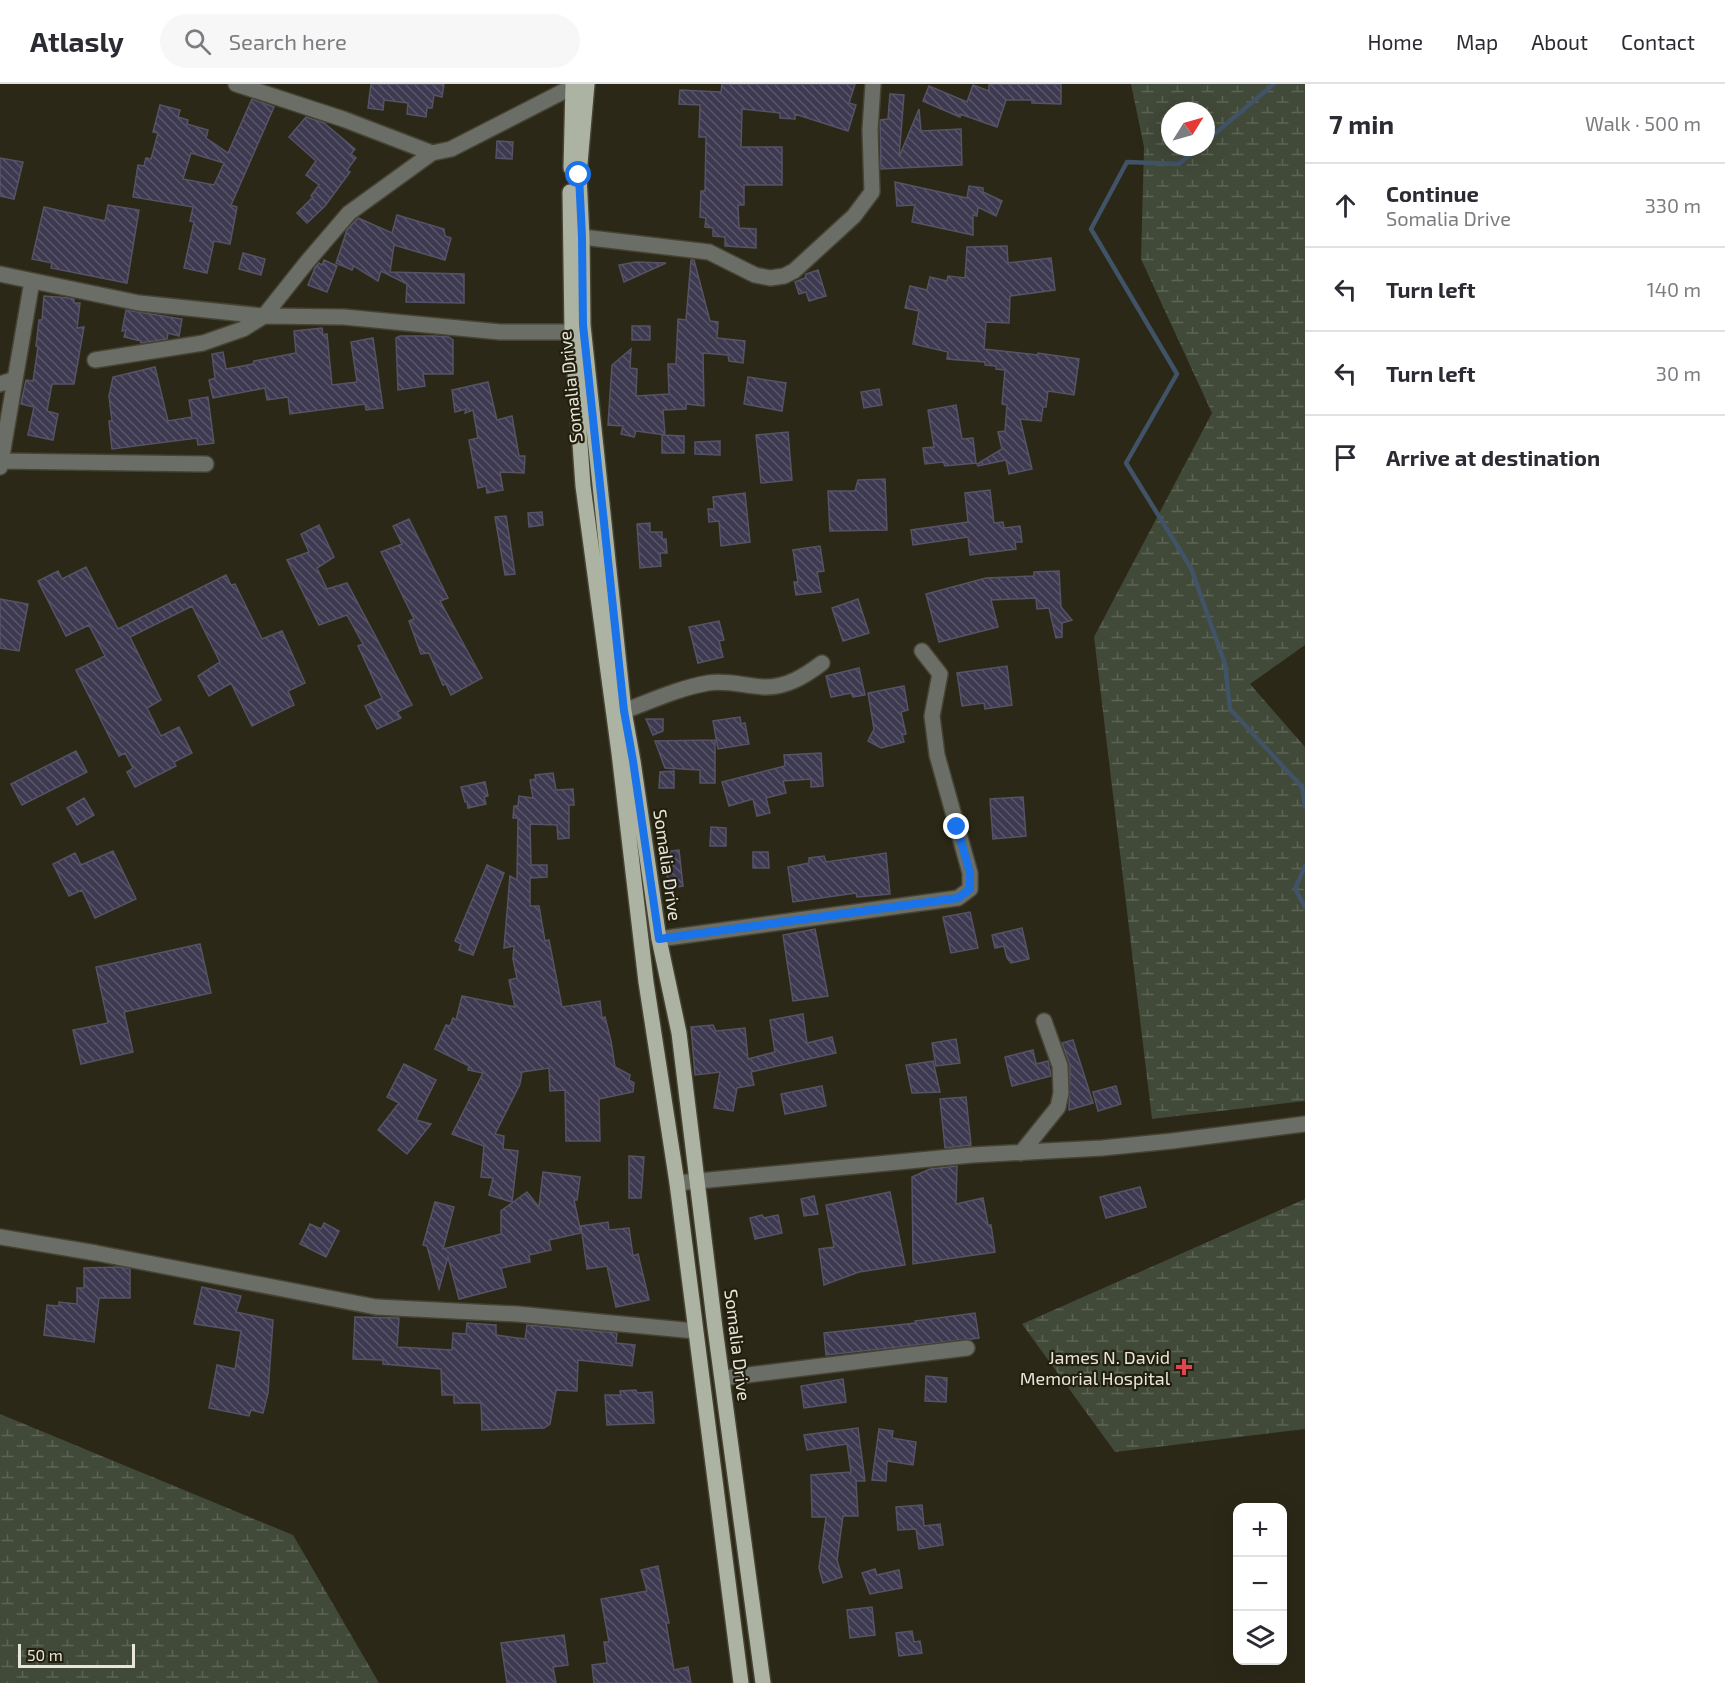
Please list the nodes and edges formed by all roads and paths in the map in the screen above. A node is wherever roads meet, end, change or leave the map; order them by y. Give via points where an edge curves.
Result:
1 (236, 84) edge
2 (873, 84) edge
3 (580, 86) edge
4 (432, 153) junction
5 (582, 237) junction
6 (0, 274) edge
7 (32, 281) junction
8 (264, 316) junction
9 (572, 332) junction
10 (95, 360) dead end
11 (15, 379) junction
12 (0, 384) edge
13 (0, 463) edge
14 (206, 464) dead end
15 (922, 651) dead end
16 (822, 663) dead end
17 (624, 711) junction
18 (659, 939) junction
19 (1044, 1021) dead end
20 (1299, 1125) edge
21 (1021, 1153) junction
22 (697, 1181) junction
23 (677, 1183) junction
24 (0, 1237) edge
25 (695, 1330) junction
26 (967, 1347) dead end
27 (723, 1378) junction
28 (741, 1683) edge
29 (763, 1683) edge

1 - 4 street
2 - 5 street via 872,192 854,216 794,271 770,278 709,252
3 - 4 street via 451,149
3 - 5 main road, Somalia Drive
3 - 9 main road, Somalia Drive via 570,195
4 - 8 street via 349,213
5 - 17 main road, Somalia Drive via 583,325
6 - 7 street
7 - 8 street via 139,303
7 - 11 street
8 - 9 street via 344,317 500,332
8 - 10 street via 243,329 203,343
9 - 23 main road, Somalia Drive via 583,486 646,982
11 - 12 street
11 - 13 street
13 - 14 street
15 - 18 street via 940,674 933,730 970,873 970,889 958,898
16 - 17 street via 802,678 780,685 710,683
17 - 18 main road, Somalia Drive
18 - 22 main road, Somalia Drive via 679,1033
19 - 21 street via 1060,1066 1061,1093 1058,1107
20 - 21 street via 1172,1141
21 - 22 street
22 - 23 street
22 - 27 main road, Somalia Drive
23 - 25 main road, Somalia Drive
24 - 25 street via 376,1307 517,1314
25 - 28 main road, Somalia Drive
26 - 27 street
27 - 29 main road, Somalia Drive

